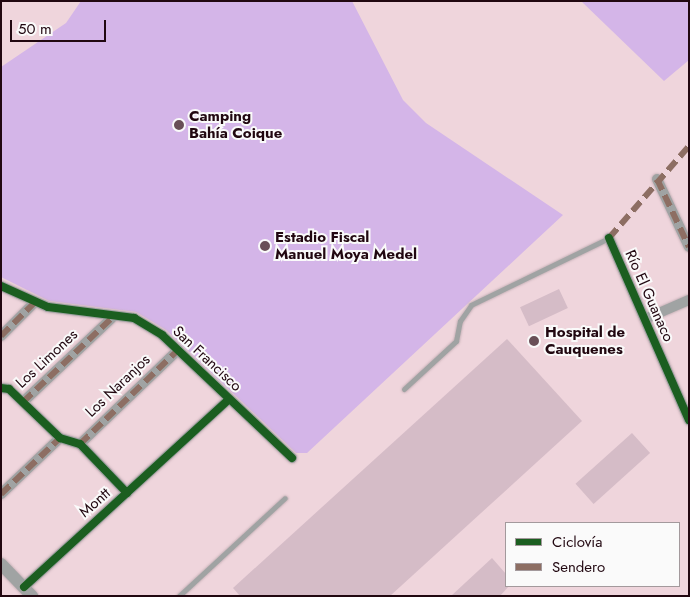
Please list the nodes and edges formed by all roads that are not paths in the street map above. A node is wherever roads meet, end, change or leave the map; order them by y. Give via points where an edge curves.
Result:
1 (657, 179) dead end
2 (609, 238) joint
3 (689, 247) edge
4 (1, 286) edge
5 (689, 300) edge
6 (34, 303) junction
7 (114, 316) junction
8 (645, 319) junction
9 (1, 336) edge
10 (178, 350) junction
11 (404, 389) dead end
12 (4, 391) edge
13 (229, 399) junction
14 (23, 402) junction
15 (689, 420) edge
16 (60, 438) junction
17 (80, 444) junction
18 (292, 458) dead end
19 (127, 493) junction
20 (1, 494) edge
21 (285, 498) dead end
22 (1, 564) edge
23 (28, 592) edge
24 (179, 596) edge

1 - 3 street
2 - 8 street, Río El Guanaco
2 - 11 lane via 471,305 460,321 456,341
4 - 6 street, San Francisco
5 - 8 street
6 - 7 street, San Francisco
6 - 9 street
7 - 10 street, San Francisco via 134,318
7 - 14 street, Los Limones
8 - 15 street, Río El Guanaco
10 - 13 street, San Francisco
10 - 17 street, Los Naranjos
12 - 14 street
13 - 18 street, San Francisco
13 - 19 street, Montt
14 - 16 street
16 - 17 street
16 - 20 street
17 - 19 street
19 - 23 street, Montt
21 - 24 lane
22 - 23 street

